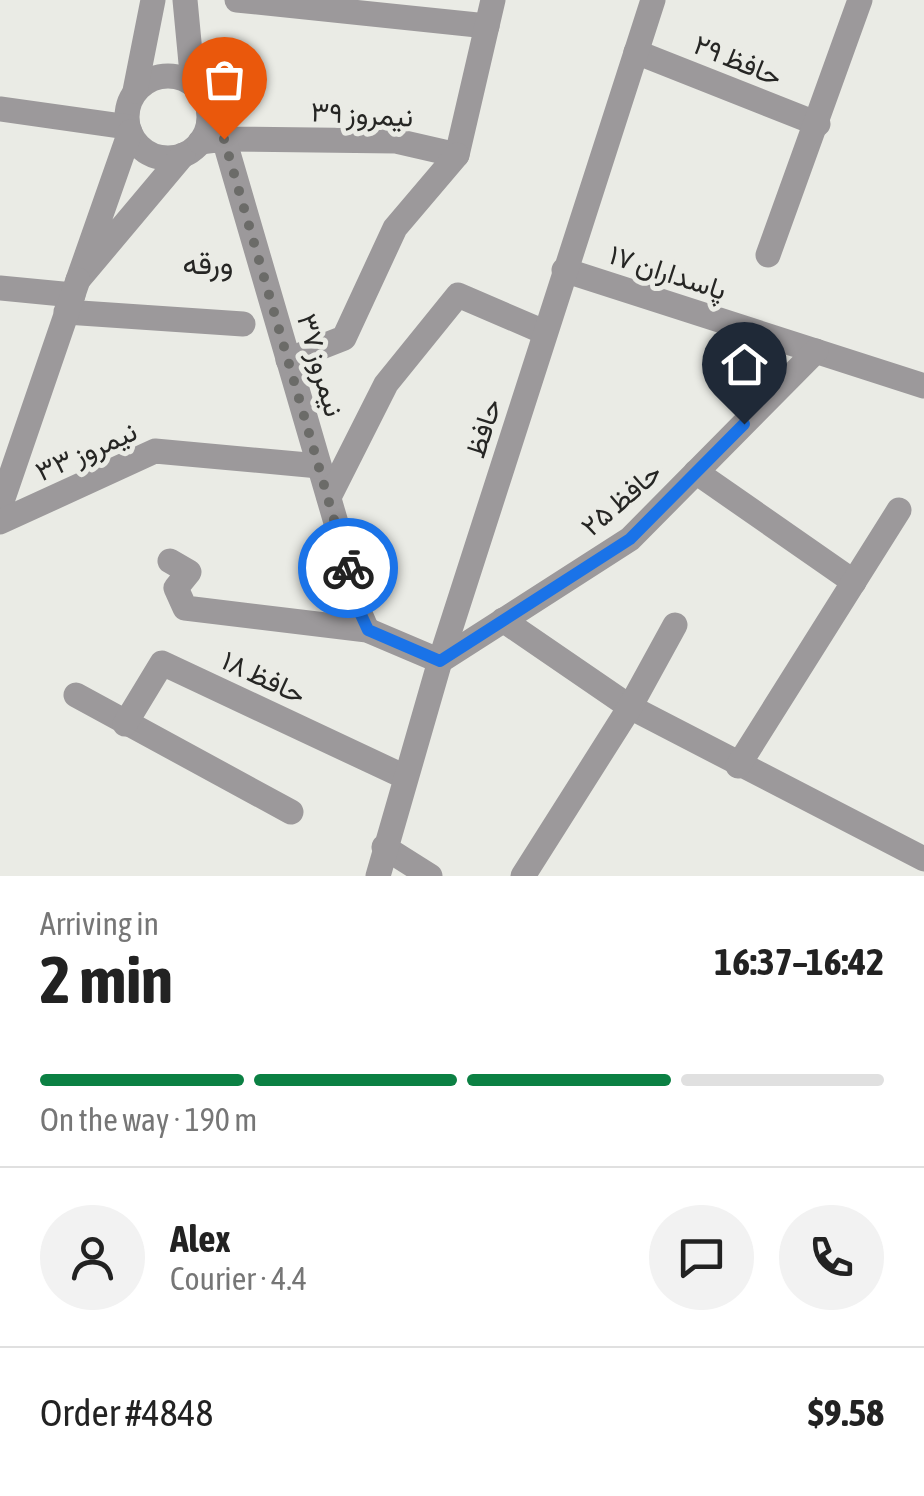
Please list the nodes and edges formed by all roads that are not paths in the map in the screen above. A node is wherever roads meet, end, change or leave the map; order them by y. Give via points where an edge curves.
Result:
1 (154, 0) edge
2 (185, 0) edge
3 (237, 0) edge
4 (493, 0) edge
5 (653, 0) edge
6 (860, 0) edge
7 (487, 26) junction
8 (636, 52) junction
9 (193, 84) junction
10 (135, 91) junction
11 (0, 109) edge
12 (818, 124) junction
13 (129, 129) junction
14 (204, 140) junction
15 (457, 155) junction
16 (768, 256) dead end
17 (564, 270) junction
18 (0, 288) edge
19 (72, 296) junction
20 (243, 324) dead end
21 (544, 332) junction
22 (816, 351) junction
23 (288, 360) junction
24 (924, 386) edge
25 (9, 446) edge
26 (319, 466) junction
27 (696, 472) junction
28 (328, 497) junction
29 (0, 507) edge
30 (900, 510) dead end
31 (0, 522) edge
32 (170, 561) dead end
33 (854, 582) junction
34 (503, 620) junction
35 (675, 625) dead end
36 (368, 630) junction
37 (440, 661) junction
38 (76, 695) dead end
39 (630, 707) junction
40 (125, 724) junction
41 (738, 766) junction
42 (405, 777) junction
43 (291, 812) dead end
44 (384, 846) junction
45 (924, 859) edge
46 (378, 876) edge
47 (430, 876) edge
48 (522, 876) edge

1 - 10 street
2 - 9 street
3 - 7 street
4 - 7 street
5 - 8 street, حافظ
6 - 12 street
7 - 15 street
8 - 12 street, حافظ ۲۹
8 - 17 street, حافظ
9 - 10 street via 156,77
9 - 14 street via 206,102
10 - 13 street
11 - 13 street
12 - 16 street
13 - 14 street via 146,152 170,158
13 - 19 street
14 - 15 street, نیمروز ۳۹ via 396,141
14 - 19 street
14 - 23 street, نیمروز ۳۷
15 - 23 street via 395,228 344,338
17 - 21 street, حافظ
17 - 22 street, پاسداران ۱۷
18 - 19 street
19 - 20 street
19 - 25 street
21 - 28 street via 458,295 386,384
21 - 37 street, حافظ
22 - 24 street, پاسداران ۱۷
22 - 27 street, حافظ ۲۵
23 - 26 street, نیمروز ۳۷
25 - 29 street
26 - 28 street, نیمروز ۳۷
26 - 31 street, نیمروز ۳۳ via 154,450
27 - 33 street
27 - 34 street, حافظ ۲۵ via 630,539
28 - 36 street, نیمروز ۳۷ via 352,595
30 - 33 street
32 - 36 street via 189,572 176,588 184,608
33 - 41 street
34 - 37 street, حافظ ۲۵
34 - 39 street
35 - 39 street
36 - 37 street
37 - 42 street, حافظ
38 - 40 street
39 - 41 street
39 - 48 street
40 - 42 street, حافظ ۱۸ via 162,663
40 - 43 street
41 - 45 street
42 - 44 street, حافظ
44 - 46 street, حافظ
44 - 47 street

